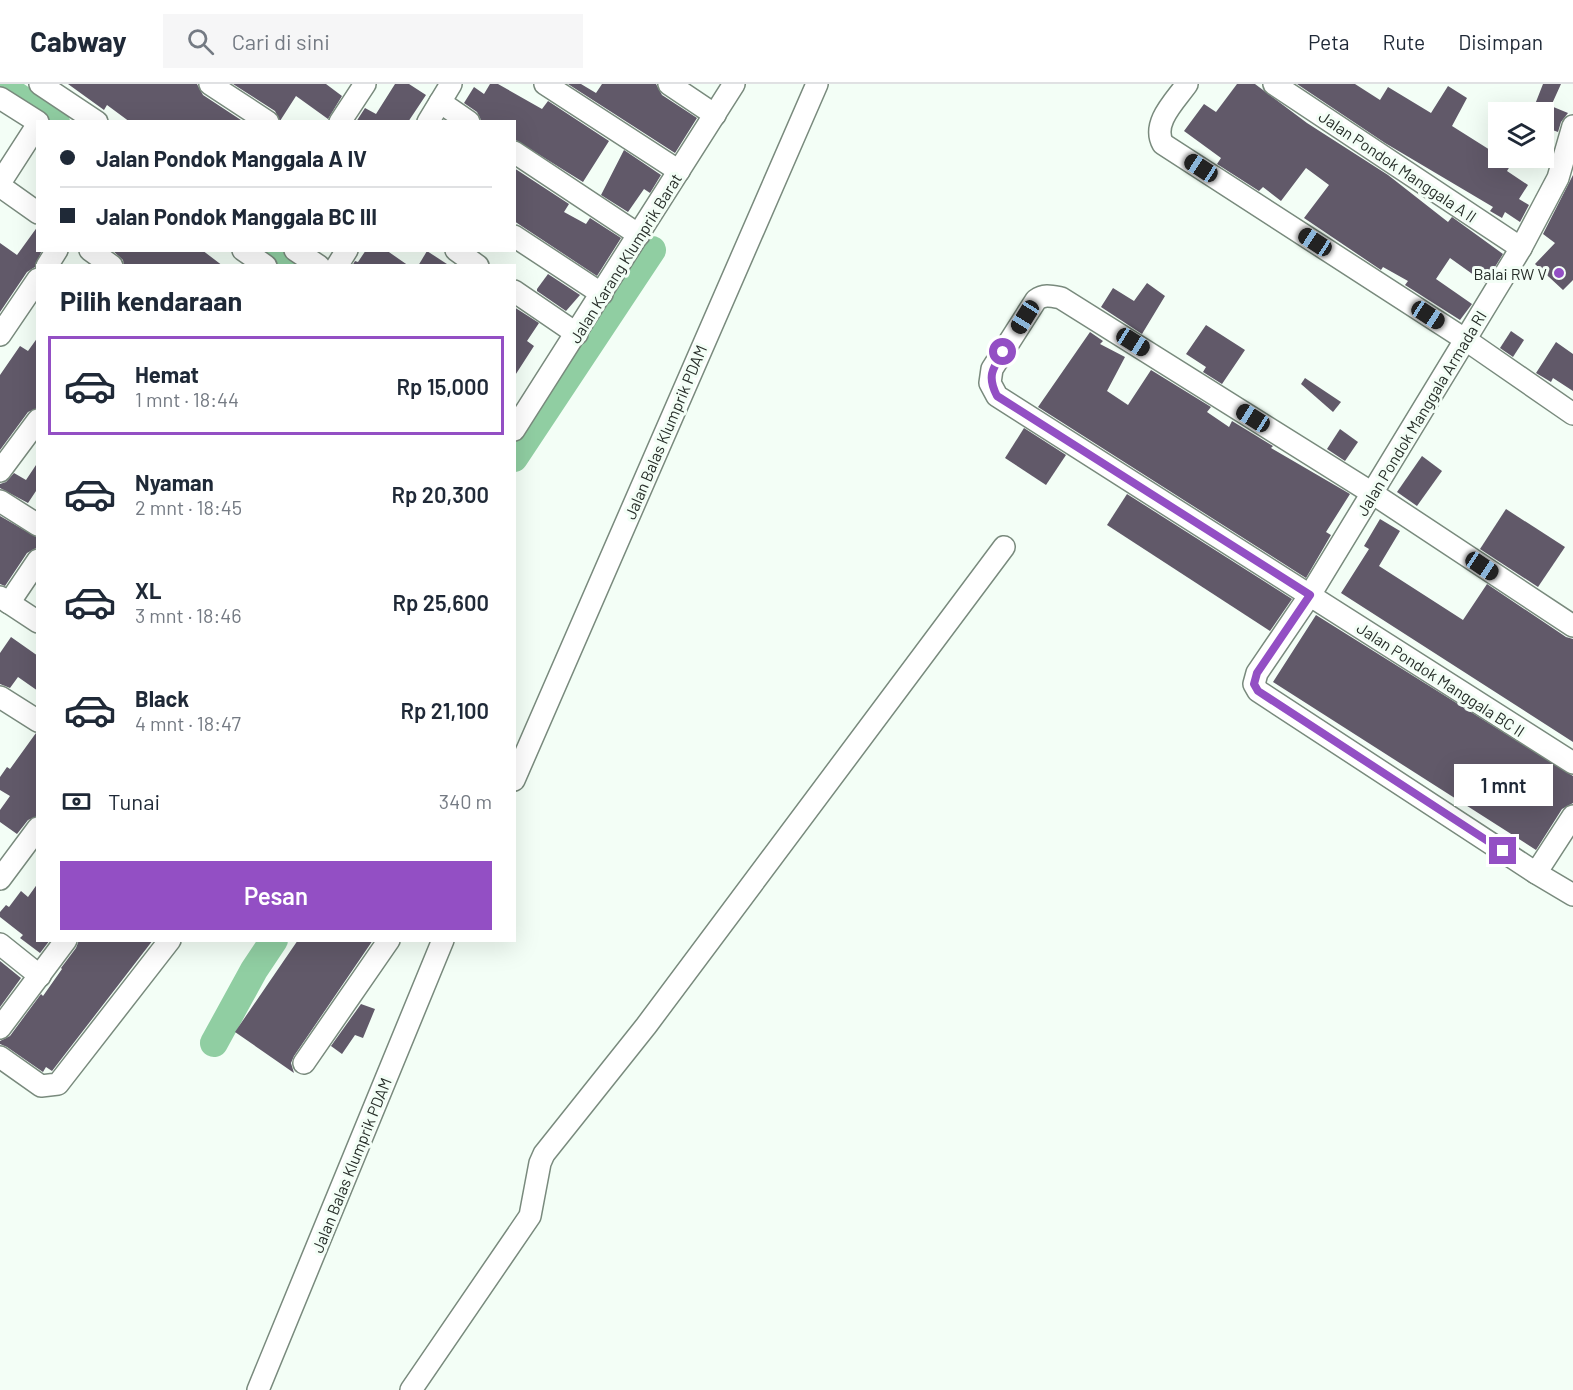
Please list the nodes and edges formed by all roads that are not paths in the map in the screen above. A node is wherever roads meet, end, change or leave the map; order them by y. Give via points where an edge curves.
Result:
1 (40, 84) edge
2 (210, 84) edge
3 (452, 84) edge
4 (545, 84) edge
5 (669, 84) edge
6 (734, 84) edge
7 (817, 84) edge
8 (1188, 84) edge
9 (1274, 84) edge
10 (356, 87) edge
11 (0, 98) edge
12 (440, 102) junction
13 (715, 114) junction
14 (94, 120) edge
15 (265, 120) edge
16 (341, 120) edge
17 (429, 120) edge
18 (466, 120) edge
19 (36, 122) edge
20 (36, 126) edge
21 (1573, 126) edge
22 (516, 153) edge
23 (679, 171) junction
24 (0, 184) edge
25 (36, 211) edge
26 (639, 235) junction
27 (516, 237) edge
28 (1521, 248) junction
29 (93, 252) edge
30 (245, 252) edge
31 (298, 252) edge
32 (459, 252) edge
33 (109, 264) edge
34 (263, 264) edge
35 (316, 264) edge
36 (475, 264) edge
37 (36, 282) edge
38 (516, 292) edge
39 (602, 294) junction
40 (577, 334) junction
41 (0, 335) edge
42 (1466, 340) junction
43 (1573, 414) edge
44 (520, 417) edge
45 (36, 423) edge
46 (0, 471) edge
47 (1372, 494) junction
48 (0, 501) edge
49 (36, 524) edge
50 (1004, 547) dead end
51 (36, 562) edge
52 (1310, 595) junction
53 (5, 600) edge
54 (36, 621) edge
55 (1573, 626) edge
56 (0, 697) edge
57 (36, 720) edge
58 (1573, 763) edge
59 (516, 775) edge
60 (1573, 816) edge
61 (36, 831) edge
62 (1536, 873) junction
63 (0, 879) edge
64 (1573, 895) edge
65 (65, 942) edge
66 (168, 942) edge
67 (388, 942) edge
68 (442, 942) edge
69 (0, 944) edge
70 (40, 976) junction
71 (0, 1028) edge
72 (0, 1057) edge
73 (304, 1063) dead end
74 (258, 1390) edge
75 (411, 1390) edge

1 - 14 street
2 - 15 street
3 - 12 street
4 - 23 street
5 - 13 street
6 - 13 street, Jalan Karang Klumprik Barat
7 - 59 street, Jalan Balas Klumprik PDAM
8 - 42 street via 1161,123 1159,137 1163,144
9 - 28 street, Jalan Pondok Manggala A II
10 - 16 street
11 - 19 street
12 - 17 street
12 - 18 street
13 - 23 street, Jalan Karang Klumprik Barat
20 - 24 street
21 - 28 street, Jalan Pondok Manggala Armada RI via 1558,178
22 - 26 street
23 - 26 street, Jalan Karang Klumprik Barat
24 - 25 street
26 - 39 street, Jalan Karang Klumprik Barat
27 - 39 street
28 - 42 street, Jalan Pondok Manggala Armada RI
29 - 33 street
30 - 34 street
31 - 35 street
32 - 36 street
37 - 41 street
38 - 40 street
39 - 40 street, Jalan Karang Klumprik Barat
40 - 44 street, Jalan Karang Klumprik Barat
42 - 43 street
42 - 47 street, Jalan Pondok Manggala Armada RI
45 - 46 street
47 - 52 street, Jalan Pondok Manggala Armada RI
47 - 52 street, Jalan Pondok Manggala BC II via 1061,298 1050,295 1036,300 992,369 990,383 997,396
47 - 55 street
48 - 49 street
50 - 75 street via 646,1026 544,1154 530,1216
51 - 53 street
52 - 58 street, Jalan Pondok Manggala BC II
52 - 62 street, Jalan Pondok Manggala Armada RI via 1257,673 1254,684 1258,691
53 - 54 street
56 - 57 street
60 - 62 street
61 - 63 street
62 - 64 street
65 - 70 street
66 - 72 street via 58,1084 40,1086
67 - 73 street
68 - 74 street, Jalan Balas Klumprik PDAM
69 - 70 street
70 - 71 street

